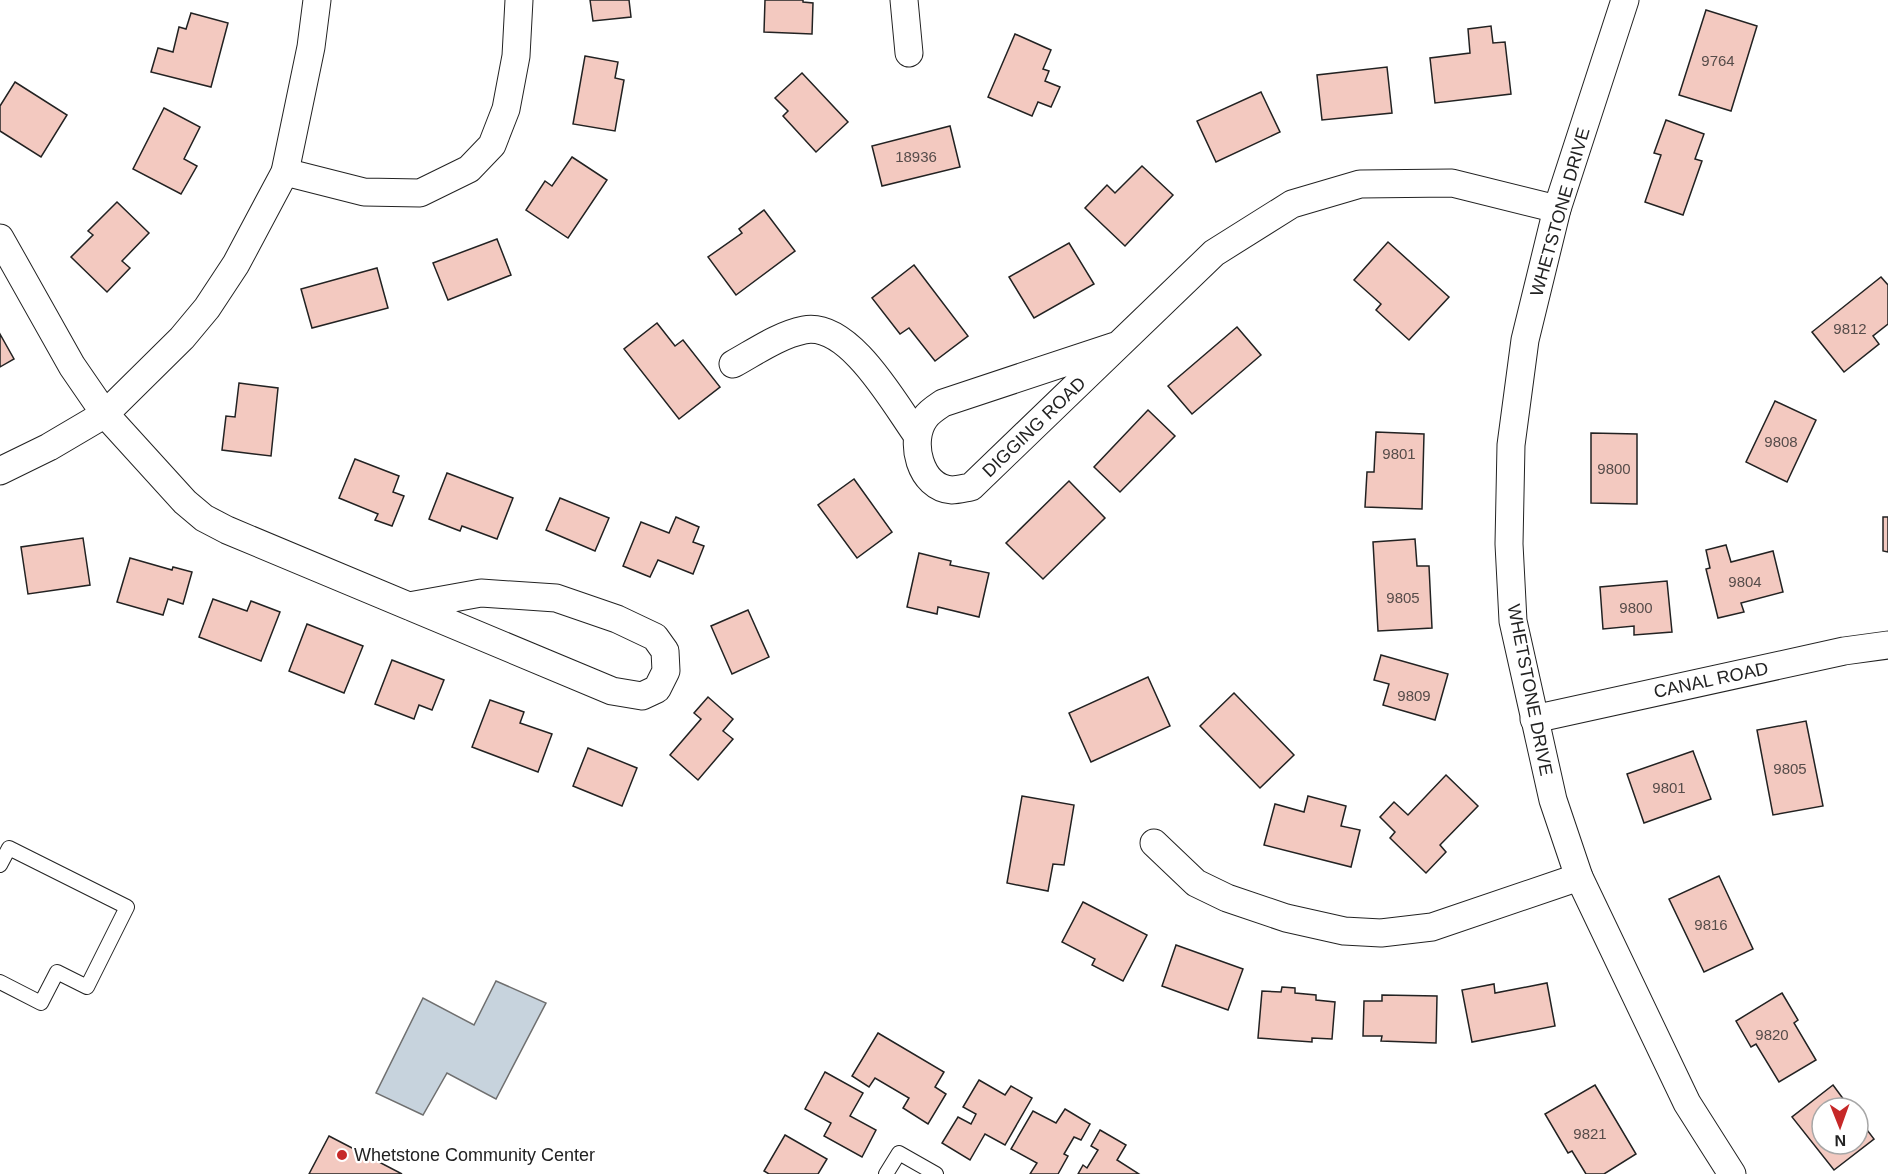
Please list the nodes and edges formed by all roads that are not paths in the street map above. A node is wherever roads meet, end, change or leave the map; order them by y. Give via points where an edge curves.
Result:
1 (317, 0) edge
2 (519, 0) edge
3 (904, 0) edge
4 (1625, 0) edge
5 (909, 53) dead end
6 (285, 172) junction
7 (1557, 209) junction
8 (0, 238) edge
9 (1118, 345) junction
10 (733, 364) dead end
11 (105, 414) junction
12 (917, 435) junction
13 (0, 471) edge
14 (409, 606) junction
15 (1888, 645) edge
16 (1534, 719) junction
17 (1154, 843) dead end
18 (0, 865) edge
19 (1579, 877) junction
20 (0, 982) edge
21 (886, 1174) edge
22 (936, 1174) edge
23 (1732, 1174) edge

1 - 6 street
2 - 6 street via 516,56 506,109 492,145 469,169 420,193 364,192
3 - 5 street
4 - 7 street, WHETSTONE DRIVE
6 - 11 street via 236,264 207,308
7 - 9 street, DIGGING ROAD via 1452,183 1360,184 1292,204 1214,253
7 - 16 street, WHETSTONE DRIVE via 1525,340 1511,445 1509,544 1513,621
8 - 11 street via 72,366
9 - 12 street, DIGGING ROAD via 943,403 925,417
9 - 12 street, DIGGING ROAD via 970,487 950,490 931,479 918,461
10 - 12 street via 777,339 805,329 842,338
11 - 13 street
11 - 14 street via 204,518
14 - 14 street via 612,691 642,696 657,689 666,671 665,651 655,637 617,618 556,598 481,593
15 - 16 street, CANAL ROAD via 1844,651
16 - 19 street, WHETSTONE DRIVE via 1552,800
17 - 19 street via 1196,883 1227,898 1286,918 1344,931 1381,933 1432,927
18 - 20 lane via 9,848 127,907 87,987 57,972 41,1003
19 - 23 street, WHETSTONE DRIVE via 1687,1103
21 - 22 lane via 899,1153

